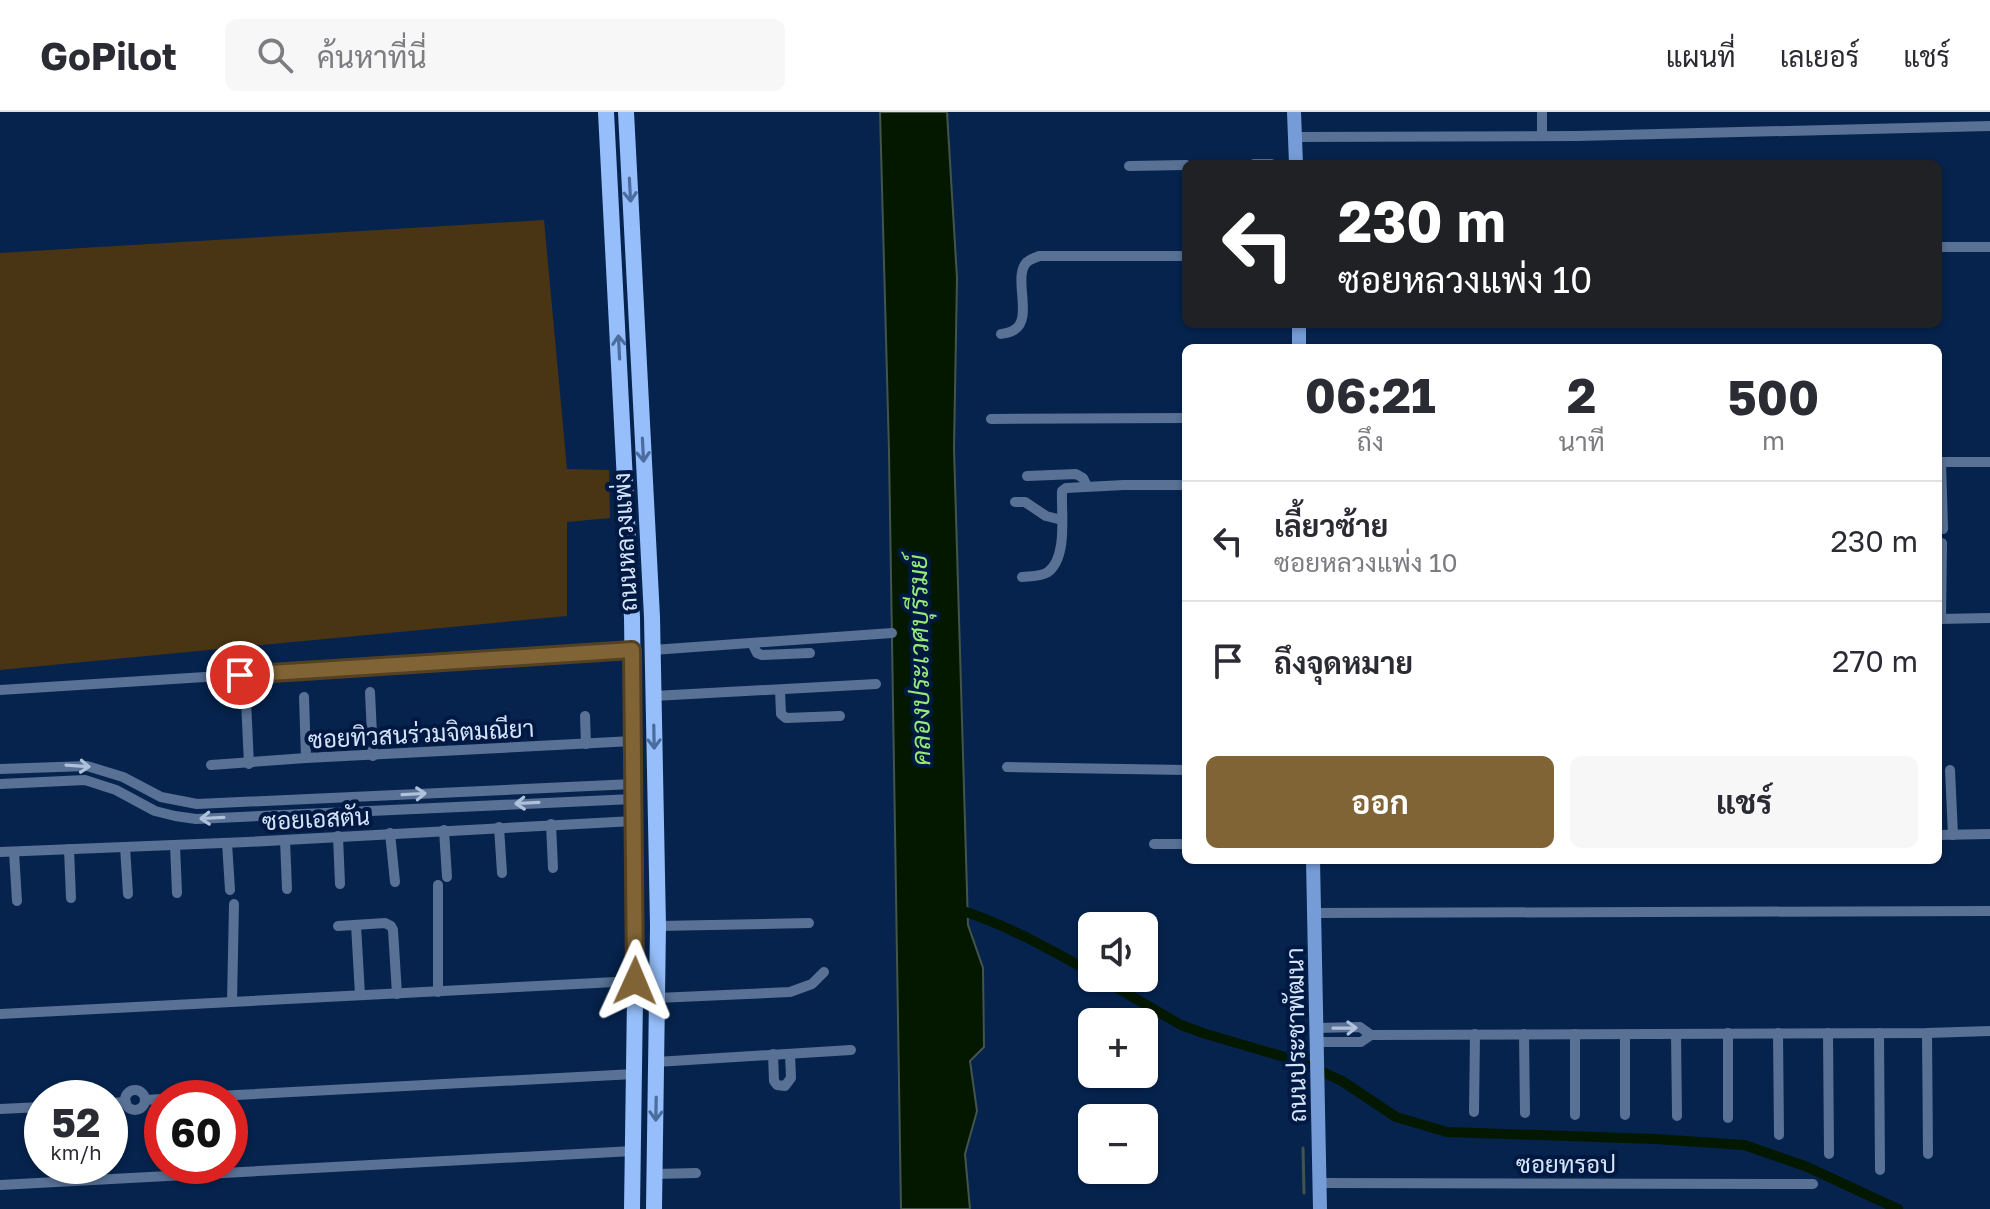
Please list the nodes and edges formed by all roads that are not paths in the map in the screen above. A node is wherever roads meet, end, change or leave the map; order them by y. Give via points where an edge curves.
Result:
1 (606, 112) edge
2 (626, 112) edge
3 (1294, 112) edge
4 (1542, 112) edge
5 (1990, 126) edge
6 (1542, 136) junction
7 (1295, 137) junction
8 (1296, 160) edge
9 (1182, 165) edge
10 (1129, 166) dead end
11 (1942, 247) edge
12 (1990, 247) edge
13 (1182, 256) edge
14 (1001, 334) dead end
15 (1182, 418) edge
16 (991, 419) dead end
17 (1942, 462) edge
18 (1990, 462) edge
19 (1027, 476) dead end
20 (1182, 485) edge
21 (1087, 486) junction
22 (1015, 502) dead end
23 (1942, 507) edge
24 (1062, 520) junction
25 (1943, 529) dead end
26 (1022, 577) dead end
27 (652, 617) junction
28 (632, 618) junction
29 (1990, 618) edge
30 (1942, 619) edge
31 (892, 633) dead end
32 (752, 643) junction
33 (632, 650) junction
34 (653, 650) junction
35 (810, 653) dead end
36 (876, 684) dead end
37 (0, 690) edge
38 (780, 690) junction
39 (370, 692) dead end
40 (654, 696) junction
41 (304, 697) dead end
42 (246, 701) dead end
43 (585, 716) dead end
44 (840, 716) dead end
45 (633, 741) junction
46 (586, 744) junction
47 (373, 756) junction
48 (306, 758) junction
49 (249, 764) junction
50 (211, 765) dead end
51 (1007, 767) dead end
52 (0, 769) edge
53 (1182, 770) edge
54 (1950, 770) dead end
55 (0, 784) edge
56 (559, 787) junction
57 (633, 791) junction
58 (560, 802) junction
59 (634, 821) junction
60 (551, 824) junction
61 (499, 827) junction
62 (444, 830) junction
63 (390, 833) junction
64 (1990, 834) edge
65 (1942, 835) edge
66 (1953, 835) junction
67 (338, 836) junction
68 (285, 840) junction
69 (227, 843) junction
70 (1154, 844) dead end
71 (1182, 844) edge
72 (175, 845) junction
73 (125, 847) junction
74 (69, 849) junction
75 (0, 852) edge
76 (14, 852) junction
77 (1313, 864) edge
78 (553, 868) dead end
79 (502, 873) dead end
80 (395, 882) dead end
81 (340, 884) dead end
82 (287, 889) dead end
83 (230, 890) dead end
84 (177, 893) dead end
85 (128, 894) dead end
86 (71, 898) dead end
87 (17, 901) dead end
88 (234, 904) dead end
89 (1990, 911) edge
90 (1314, 913) junction
91 (809, 923) dead end
92 (356, 925) junction
93 (338, 926) dead end
94 (658, 926) junction
95 (636, 927) junction
96 (824, 972) dead end
97 (635, 981) junction
98 (438, 992) junction
99 (397, 994) junction
100 (360, 995) junction
101 (657, 998) junction
102 (232, 1002) junction
103 (0, 1014) edge
104 (1990, 1031) edge
105 (1728, 1033) junction
106 (1778, 1033) junction
107 (1828, 1033) junction
108 (1879, 1033) junction
109 (1927, 1033) junction
110 (1475, 1034) junction
111 (1524, 1034) junction
112 (1575, 1034) junction
113 (1625, 1034) junction
114 (1676, 1034) junction
115 (1317, 1035) junction
116 (851, 1050) dead end
117 (773, 1054) junction
118 (790, 1054) junction
119 (656, 1062) junction
120 (634, 1074) junction
121 (128, 1093) edge
122 (248, 1094) edge
123 (144, 1098) edge
124 (24, 1108) edge
125 (0, 1109) edge
126 (1474, 1112) dead end
127 (1525, 1113) dead end
128 (1575, 1115) dead end
129 (1625, 1115) dead end
130 (1677, 1116) dead end
131 (1728, 1118) dead end
132 (1779, 1135) dead end
133 (633, 1151) junction
134 (1829, 1154) dead end
135 (1928, 1154) dead end
136 (1880, 1170) dead end
137 (696, 1173) dead end
138 (655, 1174) junction
139 (1319, 1183) junction
140 (1813, 1184) dead end
141 (0, 1185) edge
142 (632, 1209) edge
143 (654, 1209) edge
144 (1320, 1209) edge

28 -> 1 main road, ถนนหลวงแพ่ง
2 -> 27 main road, ถนนหลวงแพ่ง
3 - 7 street
4 - 6 street
5 - 6 street
6 - 7 street
7 - 8 street
9 - 10 street
11 - 12 street
13 - 14 street via 1029,260 1022,275 1020,324
15 - 16 street
17 - 18 street
19 - 21 street via 1076,474
20 - 21 street
21 - 24 street via 1062,491
22 - 24 street
23 - 25 street
24 - 26 street via 1054,564 1040,576
27 - 28 main road
27 - 34 main road, ถนนหลวงแพ่ง
28 - 33 main road, ถนนหลวงแพ่ง
29 - 30 street
31 - 32 street
32 - 34 street
32 - 35 street via 762,655
33 - 37 street
33 - 45 main road, ถนนหลวงแพ่ง
34 - 40 main road, ถนนหลวงแพ่ง
36 - 38 street
38 - 40 street
38 - 44 street via 781,714 786,718
39 - 47 street
40 -> 94 main road, ถนนหลวงแพ่ง
41 - 48 street
42 - 49 street
43 - 46 street
45 - 46 street, ซอยทิวสนร่วมจิตมณียา
45 - 57 main road, ถนนหลวงแพ่ง
46 - 47 street, ซอยทิวสนร่วมจิตมณียา
47 - 48 street, ซอยทิวสนร่วมจิตมณียา
48 - 49 street, ซอยทิวสนร่วมจิตมณียา
49 - 50 street, ซอยทิวสนร่วมจิตมณียา
51 - 53 street
52 -> 56 street via 87,766 161,797 197,804
54 - 66 street
58 -> 55 street via 196,819 155,811 85,780
56 - 57 street
56 - 58 street
57 - 58 street
57 - 59 main road, ถนนหลวงแพ่ง
59 - 60 street, ซอยเอสตัน
59 - 95 main road, ถนนหลวงแพ่ง
60 - 61 street, ซอยเอสตัน
60 - 78 street
61 - 62 street, ซอยเอสตัน
61 - 79 street
62 - 63 street, ซอยเอสตัน
62 - 98 street
63 - 67 street, ซอยเอสตัน
63 - 80 street
64 - 66 street
65 - 66 street
67 - 68 street, ซอยเอสตัน
67 - 81 street
68 - 69 street, ซอยเอสตัน
68 - 82 street
69 - 72 street, ซอยเอสตัน
69 - 83 street
70 - 71 street
72 - 73 street, ซอยเอสตัน
72 - 84 street
73 - 74 street, ซอยเอสตัน
73 - 85 street
74 - 76 street, ซอยเอสตัน
74 - 86 street
75 - 76 street, ซอยเอสตัน
76 - 87 street
77 - 90 street, ถนนประชาพัฒนา
88 - 102 street
89 - 90 street
90 - 115 street, ถนนประชาพัฒนา
91 - 94 street
92 - 93 street
92 - 99 street via 391,926
92 - 100 street
94 - 95 main road
94 - 101 main road, ถนนหลวงแพ่ง
95 - 97 main road, ถนนหลวงแพ่ง
96 - 101 street via 812,984 790,992
97 - 98 street
97 - 120 main road, ถนนหลวงแพ่ง
98 - 99 street
99 - 100 street
100 - 102 street
101 - 119 main road, ถนนหลวงแพ่ง
102 - 103 street
104 - 109 street
105 - 106 street
105 - 114 street
105 - 131 street
106 - 107 street
106 - 132 street
107 - 108 street
107 - 134 street
108 - 109 street
108 - 136 street
109 - 135 street
110 - 111 street
110 - 115 street via 1371,1035 1361,1042
110 - 126 street
111 - 112 street
111 - 127 street
112 - 113 street
112 - 128 street
113 - 114 street
113 - 129 street
114 - 130 street
115 - 139 street, ถนนประชาพัฒนา
116 - 118 street
117 - 118 street
117 - 118 street via 774,1081 785,1086 791,1078
117 - 119 street
119 -> 138 main road, ถนนหลวงแพ่ง
120 - 122 street
120 - 133 main road, ถนนหลวงแพ่ง
121 - 123 street via 140,1092
124 - 125 street
133 - 141 street
133 - 142 main road, ถนนหลวงแพ่ง
137 - 138 street
138 - 143 main road, ถนนหลวงแพ่ง
139 - 140 street, ซอยทรอป
139 - 144 street, ถนนประชาพัฒนา

